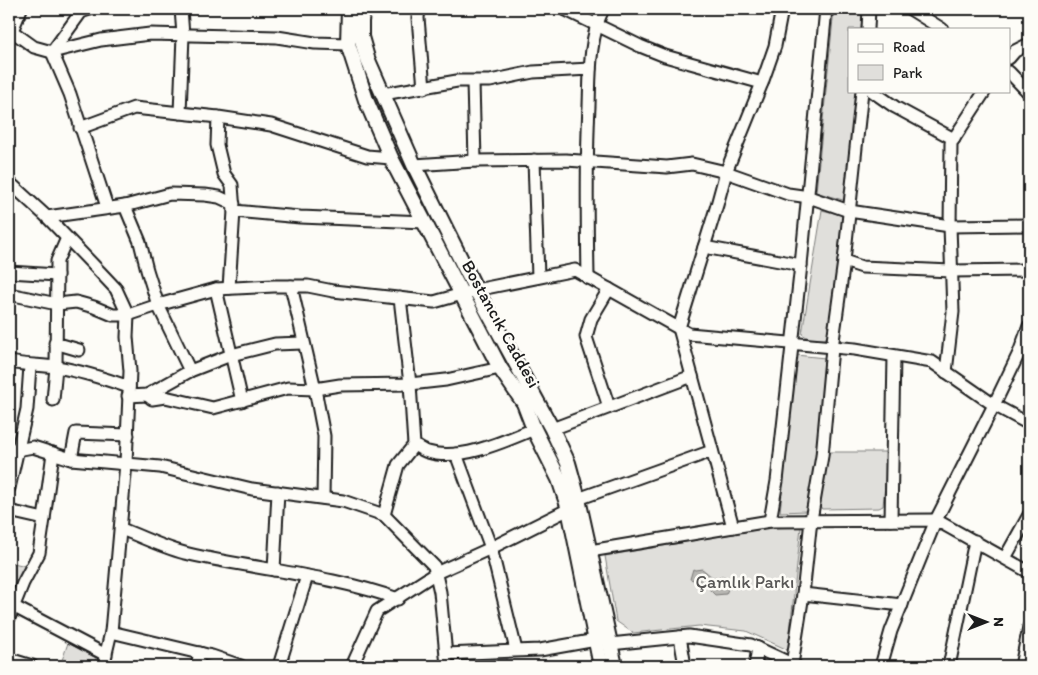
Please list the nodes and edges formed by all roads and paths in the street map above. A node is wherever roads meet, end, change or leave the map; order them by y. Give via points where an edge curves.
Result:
1 (20, 9) edge
2 (90, 9) edge
3 (181, 9) edge
4 (349, 9) edge
5 (363, 9) edge
6 (419, 9) edge
7 (564, 9) edge
8 (603, 9) edge
9 (782, 9) edge
10 (826, 9) edge
11 (869, 9) edge
12 (910, 9) edge
13 (595, 25) junction
14 (868, 28) edge
15 (940, 28) edge
16 (10, 30) edge
17 (183, 35) junction
18 (348, 44) junction
19 (1029, 44) edge
20 (52, 52) junction
21 (1010, 57) edge
22 (590, 69) junction
23 (1010, 73) edge
24 (473, 82) junction
25 (762, 83) junction
26 (424, 88) junction
27 (862, 92) edge
28 (873, 92) edge
29 (984, 92) edge
30 (1029, 93) edge
31 (383, 94) junction
32 (180, 113) junction
33 (218, 117) junction
34 (80, 128) junction
35 (954, 139) junction
36 (391, 158) junction
37 (534, 160) junction
38 (475, 161) junction
39 (586, 161) junction
40 (414, 165) junction
41 (726, 172) junction
42 (9, 182) edge
43 (809, 197) junction
44 (125, 206) junction
45 (107, 207) junction
46 (234, 208) junction
47 (849, 211) junction
48 (46, 217) junction
49 (425, 222) junction
50 (1029, 225) edge
51 (950, 226) junction
52 (67, 238) junction
53 (704, 247) junction
54 (844, 261) junction
55 (801, 266) junction
56 (1029, 270) edge
57 (951, 271) junction
58 (9, 272) edge
59 (57, 275) junction
60 (538, 278) junction
61 (588, 278) junction
62 (291, 286) junction
63 (228, 288) junction
64 (216, 289) junction
65 (609, 289) junction
66 (476, 290) junction
67 (9, 294) edge
68 (461, 294) junction
69 (400, 298) junction
70 (57, 304) junction
71 (158, 305) junction
72 (128, 315) junction
73 (1029, 326) edge
74 (680, 328) junction
75 (55, 343) junction
76 (304, 343) junction
77 (793, 344) junction
78 (832, 348) junction
79 (79, 350) dead end
80 (231, 354) junction
81 (894, 356) junction
82 (9, 362) edge
83 (30, 366) junction
84 (56, 367) junction
85 (500, 368) junction
86 (190, 371) junction
87 (946, 372) junction
88 (692, 376) junction
89 (410, 384) junction
90 (315, 389) junction
91 (128, 392) junction
92 (147, 395) junction
93 (53, 400) dead end
94 (242, 401) junction
95 (994, 405) junction
96 (610, 407) junction
97 (1029, 424) edge
98 (534, 429) junction
99 (552, 429) junction
100 (128, 435) junction
101 (414, 444) junction
102 (13, 449) edge
103 (712, 451) junction
104 (53, 452) junction
105 (456, 454) junction
106 (71, 459) junction
107 (126, 463) junction
108 (9, 488) edge
109 (278, 492) junction
110 (323, 498) junction
111 (578, 499) junction
112 (569, 510) junction
113 (9, 511) edge
114 (384, 515) junction
115 (44, 519) junction
116 (811, 520) junction
117 (891, 520) junction
118 (936, 520) junction
119 (770, 521) junction
120 (1028, 521) edge
121 (733, 527) junction
122 (121, 529) junction
123 (975, 541) junction
124 (491, 548) junction
125 (590, 551) junction
126 (1005, 558) junction
127 (274, 570) junction
128 (1029, 572) edge
129 (436, 573) junction
130 (307, 576) junction
131 (803, 594) junction
132 (398, 599) junction
133 (902, 605) junction
134 (11, 606) edge
135 (9, 618) edge
136 (1029, 627) edge
137 (111, 632) junction
138 (680, 637) junction
139 (596, 640) junction
140 (610, 644) junction
141 (758, 648) junction
142 (516, 650) junction
143 (200, 653) junction
144 (446, 654) junction
145 (9, 659) edge
146 (104, 660) edge
147 (32, 666) edge
148 (197, 666) edge
149 (241, 666) edge
150 (279, 666) edge
151 (352, 666) edge
152 (447, 666) edge
153 (601, 666) edge
154 (615, 666) edge
155 (685, 666) edge
156 (755, 666) edge
157 (794, 666) edge
158 (881, 666) edge
159 (949, 666) edge
160 (1021, 666) edge

1 - 16 street
2 - 20 street via 81,12
3 - 17 street
4 - 18 main road, Bostancık Caddesi
5 - 31 main road, Bostancık Caddesi via 361,37
6 - 26 street
7 - 13 street
8 - 13 street
9 - 25 street via 775,46
10 - 43 street
11 - 14 street
12 - 15 street
13 - 22 street
13 - 25 street via 665,56
16 - 20 street via 34,47
17 - 18 street via 277,37
17 - 20 street via 150,34 101,40
17 - 32 street
18 - 36 main road, Bostancık Caddesi via 366,100
19 - 21 street
20 - 34 street
22 - 24 street via 533,72 490,82
22 - 39 street
23 - 30 street
24 - 26 street via 457,81
24 - 38 street
25 - 41 street
26 - 31 street
27 - 47 street
28 - 35 street
29 - 35 street
31 - 40 main road, Bostancık Caddesi
32 - 33 street
32 - 34 street via 134,108
33 - 36 street via 271,126 367,156
33 - 46 street via 217,145 224,174 232,185
34 - 45 street
35 - 51 street via 951,143
36 - 49 main road, Bostancık Caddesi
37 - 38 street
37 - 39 street
37 - 60 street
38 - 40 street
39 - 41 street via 668,167 692,164
39 - 61 street
40 - 66 main road, Bostancık Caddesi
41 - 43 street via 788,194
41 - 53 street
42 - 48 street
43 - 47 street
43 - 55 street
44 - 45 street
44 - 46 street via 170,194 219,197
44 - 71 street via 140,242
45 - 48 street
46 - 49 street via 300,217
46 - 63 street
47 - 51 street
47 - 54 street
48 - 52 street
49 - 68 main road, Bostancık Caddesi
50 - 51 street
51 - 57 street
52 - 59 street via 57,261
52 - 72 street via 116,290
53 - 55 street
53 - 74 street
54 - 57 street via 862,267
54 - 78 street
55 - 77 street
56 - 57 street
57 - 87 street via 952,312
58 - 59 street
59 - 70 street
60 - 61 street via 575,270
60 - 66 street
61 - 65 street
62 - 63 street
62 - 69 street
62 - 76 street
63 - 64 street
64 - 71 street
64 - 80 street
65 - 74 street
65 - 96 street via 591,319 586,337
66 - 68 street
66 - 99 main road, Bostancık Caddesi
67 - 70 street
68 - 69 street via 434,302
68 - 85 main road, Bostancık Caddesi
69 - 89 street
70 - 72 street via 76,302 113,315
70 - 75 street
71 - 72 street
71 - 86 street
72 - 91 street
73 - 95 street
74 - 77 street via 689,334
74 - 88 street
75 - 79 street
75 - 84 street
76 - 80 street via 275,344
76 - 90 street
77 - 78 street
77 - 119 street
78 - 81 street
78 - 116 street via 822,456
80 - 86 street
80 - 94 street
81 - 87 street via 932,362
81 - 117 street
82 - 83 street
83 - 84 street
83 - 102 street via 27,409
84 - 91 street via 100,377
84 - 93 street
85 - 89 street
85 - 98 main road, Bostancık Caddesi via 524,403
86 - 92 street
87 - 95 street
88 - 96 street
88 - 103 street
89 - 90 street
89 - 101 street
90 - 94 street via 288,388
90 - 110 street via 324,436
91 - 92 street
91 - 100 street
92 - 94 street via 152,399 165,397 213,408
95 - 97 street
95 - 118 street
96 - 99 street
98 - 105 street via 490,447
98 - 112 main road, Bostancık Caddesi via 559,479
99 - 111 main road, Bostancık Caddesi via 568,463
100 - 106 street via 76,433
100 - 107 street
101 - 105 street via 428,452
101 - 114 street via 398,465
102 - 104 street via 32,446
102 - 108 street
103 - 111 street
103 - 121 street
104 - 106 street
104 - 115 street
105 - 124 street
106 - 107 street
107 - 109 street
107 - 122 street
109 - 110 street
109 - 127 street
110 - 114 street
111 - 125 main road, Bostancık Caddesi
112 - 124 street
112 - 139 main road, Bostancık Caddesi
113 - 115 street
114 - 129 street via 434,566
115 - 134 street via 39,554
116 - 117 street
116 - 119 street
116 - 131 street
117 - 118 street
118 - 123 street
118 - 133 street
119 - 121 street
120 - 126 street
121 - 125 street
122 - 127 street via 187,554
122 - 137 street
123 - 126 street
123 - 159 street
124 - 129 street
124 - 142 street
125 - 140 main road, Bostancık Caddesi
126 - 128 street
127 - 130 street
129 - 132 street
129 - 144 street
130 - 132 street
130 - 150 street
131 - 133 street
131 - 157 street
132 - 151 street via 377,612
133 - 158 street
134 - 135 street
134 - 146 street
136 - 160 street
137 - 143 street
137 - 146 street
138 - 140 street
138 - 141 street
138 - 155 street
139 - 142 street via 540,650
139 - 153 main road, Bostancık Caddesi
140 - 154 main road, Bostancık Caddesi
141 - 156 street
141 - 157 street
142 - 144 street
143 - 148 street
143 - 149 street
144 - 152 street
145 - 147 street

